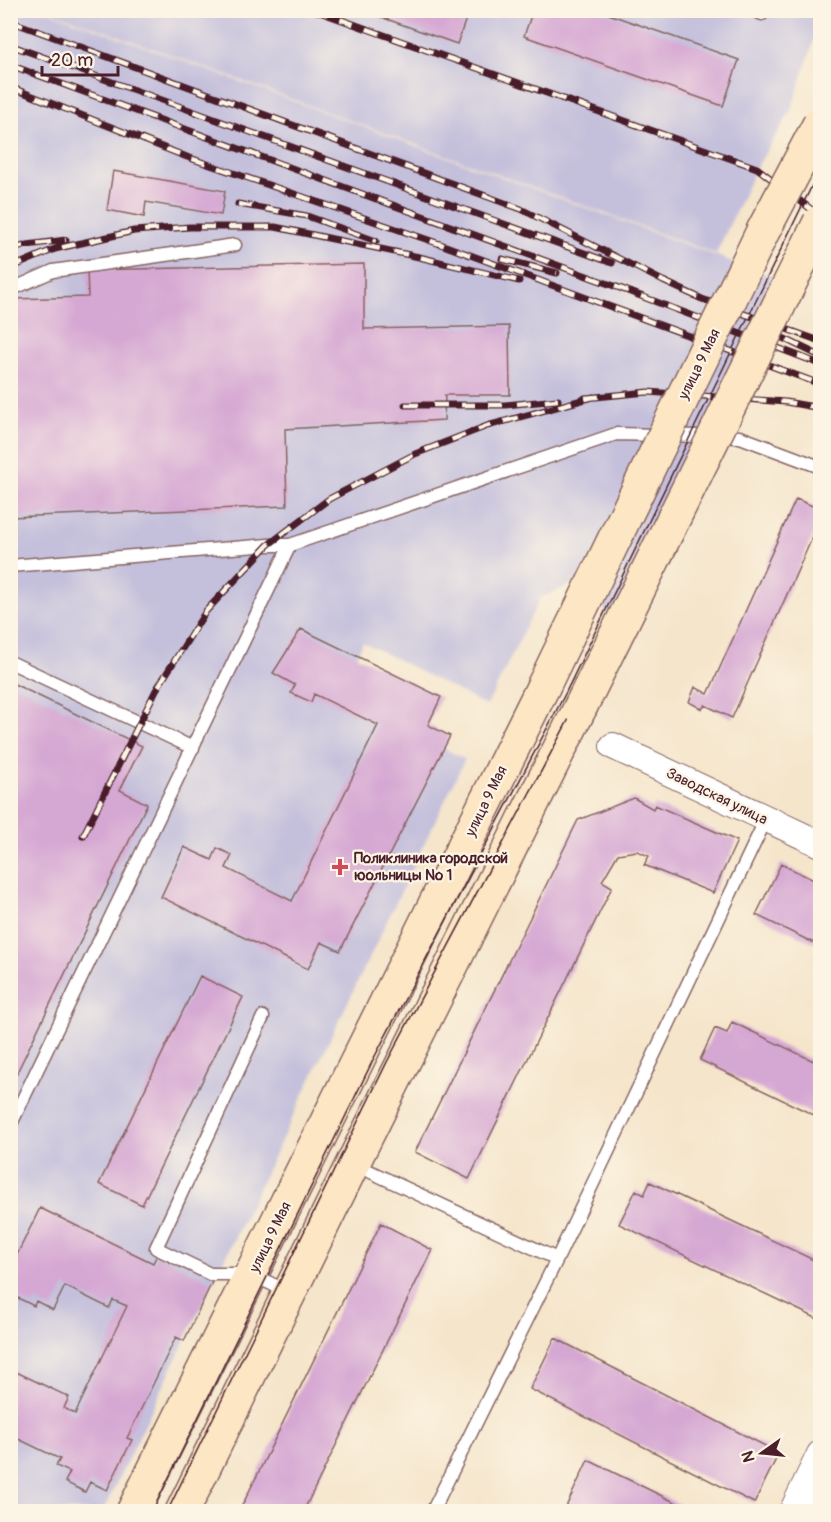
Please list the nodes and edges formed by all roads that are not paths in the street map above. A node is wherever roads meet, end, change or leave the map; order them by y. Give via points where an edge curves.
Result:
1 (754, 10) edge
2 (763, 10) edge
3 (820, 123) edge
4 (820, 222) edge
5 (235, 245) dead end
6 (10, 290) edge
7 (820, 467) edge
8 (290, 545) junction
9 (10, 567) edge
10 (10, 662) edge
11 (614, 746) dead end
12 (192, 748) junction
13 (766, 819) junction
14 (820, 844) edge
15 (263, 1017) dead end
16 (10, 1126) edge
17 (352, 1163) junction
18 (557, 1259) junction
19 (251, 1274) junction
20 (289, 1292) junction
21 (820, 1454) edge
22 (133, 1512) edge
23 (182, 1512) edge
24 (432, 1512) edge
25 (792, 1512) edge

1 - 2 lane via 762,14
3 - 19 main road, улица 9 Мая, bridge via 763,231 543,687
4 - 17 main road, bridge
5 - 6 lane via 53,271
7 - 8 lane via 740,438 616,434
8 - 9 lane
8 - 12 lane
10 - 12 lane
11 - 13 street, Заводская улица
12 - 16 lane
13 - 14 street, Заводская улица
13 - 18 lane
15 - 19 lane via 156,1248 210,1274
17 - 18 lane
17 - 20 main road
18 - 24 lane
19 - 20 lane
19 - 22 main road, улица 9 Мая
20 - 23 main road
21 - 25 street

